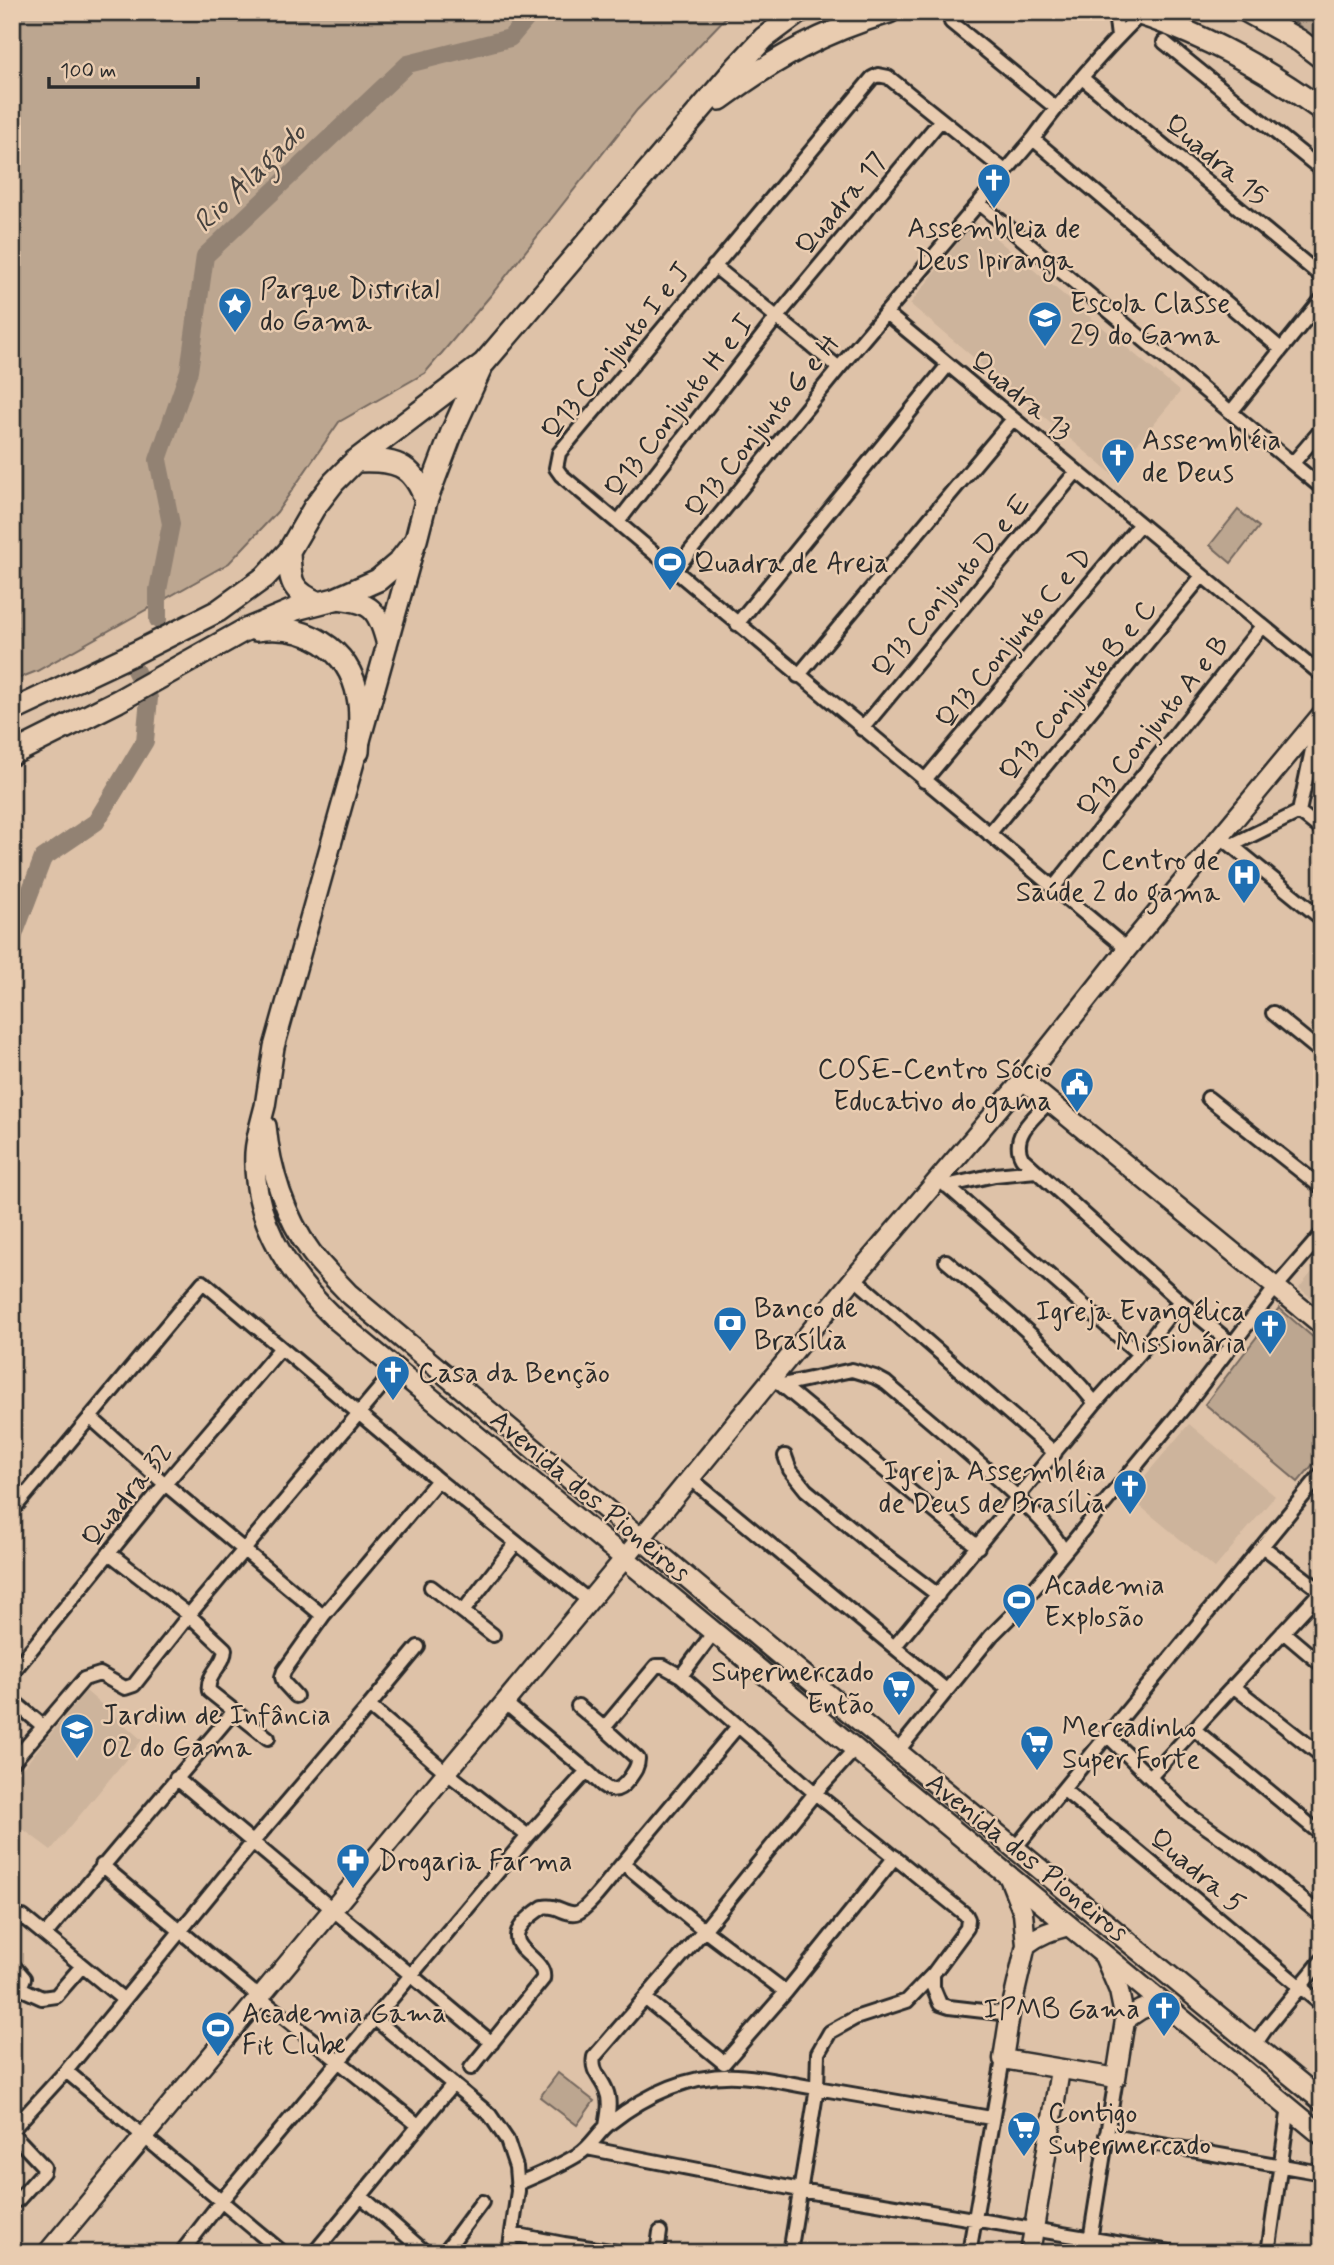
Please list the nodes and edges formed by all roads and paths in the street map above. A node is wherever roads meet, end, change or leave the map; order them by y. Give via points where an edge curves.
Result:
1 (799, 12) edge
2 (889, 12) edge
3 (1115, 12) edge
4 (1248, 12) edge
5 (1138, 13) edge
6 (951, 22) dead end
7 (1118, 37) junction
8 (1164, 42) dead end
9 (1322, 58) edge
10 (1082, 78) junction
11 (1056, 108) junction
12 (1322, 110) edge
13 (695, 116) junction
14 (941, 120) junction
15 (1033, 139) junction
16 (1322, 170) edge
17 (1005, 171) junction
18 (979, 203) junction
19 (714, 266) junction
20 (1322, 277) edge
21 (1322, 299) edge
22 (886, 313) junction
23 (777, 317) junction
24 (1281, 349) junction
25 (484, 363) junction
26 (948, 365) junction
27 (839, 368) junction
28 (1231, 412) junction
29 (1013, 419) junction
30 (1322, 429) edge
31 (355, 461) junction
32 (1293, 463) junction
33 (1076, 472) junction
34 (1322, 488) edge
35 (426, 501) junction
36 (618, 522) junction
37 (1140, 524) junction
38 (416, 540) junction
39 (289, 551) junction
40 (675, 570) junction
41 (1202, 576) junction
42 (327, 601) junction
43 (737, 624) junction
44 (1262, 626) junction
45 (243, 631) junction
46 (387, 646) junction
47 (1322, 675) edge
48 (798, 676) junction
49 (12, 711) edge
50 (1322, 714) edge
51 (862, 729) junction
52 (1313, 744) edge
53 (358, 752) junction
54 (12, 754) edge
55 (924, 781) junction
56 (1299, 812) junction
57 (1322, 830) edge
58 (989, 834) junction
59 (1226, 841) junction
60 (1054, 887) junction
61 (1322, 919) edge
62 (1127, 949) junction
63 (1273, 1013) dead end
64 (1322, 1053) edge
65 (1023, 1080) junction
66 (1208, 1098) dead end
67 (1049, 1102) junction
68 (264, 1108) junction
69 (1036, 1171) junction
70 (942, 1182) junction
71 (1322, 1188) edge
72 (1322, 1234) edge
73 (311, 1252) junction
74 (946, 1261) dead end
75 (290, 1271) junction
76 (854, 1278) junction
77 (1276, 1287) junction
78 (1180, 1301) junction
79 (1322, 1325) edge
80 (1233, 1345) junction
81 (280, 1349) junction
82 (1139, 1354) junction
83 (396, 1369) junction
84 (777, 1381) junction
85 (1095, 1403) junction
86 (359, 1414) junction
87 (90, 1417) junction
88 (524, 1441) junction
89 (1055, 1452) junction
90 (785, 1456) dead end
91 (504, 1461) junction
92 (1322, 1473) edge
93 (690, 1478) junction
94 (438, 1480) junction
95 (165, 1484) junction
96 (1018, 1498) junction
97 (12, 1511) edge
98 (641, 1538) junction
99 (516, 1543) junction
100 (1262, 1546) junction
101 (978, 1547) junction
102 (244, 1550) junction
103 (1065, 1552) junction
104 (109, 1553) junction
105 (624, 1559) junction
106 (431, 1587) dead end
107 (1321, 1590) edge
108 (938, 1595) junction
109 (588, 1600) junction
110 (464, 1611) junction
111 (189, 1615) junction
112 (323, 1616) junction
113 (714, 1632) junction
114 (1283, 1632) junction
115 (493, 1635) dead end
116 (894, 1646) junction
117 (418, 1647) dead end
118 (776, 1652) junction
119 (1322, 1665) edge
120 (793, 1667) junction
121 (12, 1673) edge
122 (681, 1676) junction
123 (769, 1679) junction
124 (1233, 1686) junction
125 (946, 1690) junction
126 (296, 1696) dead end
127 (12, 1700) edge
128 (504, 1702) junction
129 (369, 1706) junction
130 (578, 1706) dead end
131 (234, 1711) junction
132 (43, 1726) junction
133 (738, 1726) junction
134 (604, 1728) junction
135 (1195, 1730) junction
136 (1107, 1735) junction
137 (268, 1738) dead end
138 (17, 1747) edge
139 (854, 1750) junction
140 (897, 1752) junction
141 (1322, 1756) edge
142 (12, 1763) edge
143 (587, 1771) junction
144 (446, 1772) junction
145 (1150, 1776) junction
146 (176, 1778) junction
147 (1064, 1790) junction
148 (815, 1793) junction
149 (528, 1836) junction
150 (1322, 1836) edge
151 (253, 1842) junction
152 (1015, 1848) junction
153 (895, 1857) junction
154 (623, 1863) junction
155 (102, 1865) junction
156 (1008, 1875) junction
157 (1078, 1901) junction
158 (333, 1909) junction
159 (1322, 1916) edge
160 (1062, 1920) junction
161 (12, 1924) edge
162 (704, 1930) junction
163 (180, 1932) junction
164 (45, 1935) junction
165 (1026, 1945) junction
166 (1103, 1953) junction
167 (1322, 1961) edge
168 (12, 1964) edge
169 (82, 1966) junction
170 (933, 1974) junction
171 (411, 1976) junction
172 (1299, 1987) junction
173 (16, 1992) edge
174 (786, 1992) junction
175 (260, 1998) junction
176 (646, 1998) junction
177 (124, 2000) junction
178 (1159, 2002) junction
179 (1322, 2005) edge
180 (1010, 2014) junction
181 (375, 2019) junction
182 (1125, 2020) junction
183 (492, 2043) junction
184 (1254, 2046) junction
185 (1003, 2059) junction
186 (339, 2062) junction
187 (724, 2063) junction
188 (471, 2068) dead end
189 (1060, 2070) junction
190 (66, 2071) junction
191 (738, 2076) junction
192 (1116, 2078) junction
193 (453, 2084) junction
194 (817, 2088) junction
195 (1322, 2101) edge
196 (1289, 2107) junction
197 (991, 2118) junction
198 (418, 2125) junction
199 (606, 2126) junction
200 (12, 2132) edge
201 (1322, 2134) edge
202 (1106, 2135) junction
203 (142, 2136) junction
204 (587, 2148) junction
205 (1282, 2166) junction
206 (1322, 2173) edge
207 (517, 2184) junction
208 (800, 2190) junction
209 (362, 2197) junction
210 (12, 2200) edge
211 (222, 2200) junction
212 (482, 2202) dead end
213 (975, 2220) junction
214 (1034, 2229) junction
215 (660, 2232) dead end
216 (512, 2234) junction
217 (1090, 2239) junction
218 (563, 2248) edge
219 (47, 2253) edge
220 (181, 2253) edge
221 (283, 2253) edge
222 (314, 2253) edge
223 (426, 2253) edge
224 (444, 2253) edge
225 (509, 2253) edge
226 (624, 2253) edge
227 (657, 2253) edge
228 (790, 2253) edge
229 (969, 2253) edge
230 (1030, 2253) edge
231 (1088, 2253) edge
232 (1176, 2253) edge
233 (1268, 2253) edge

1 - 13 highway via 764,38
2 - 13 highway via 806,43
3 - 7 street
4 - 9 highway
5 - 7 street, Q13 Conjunto G e H
5 - 12 highway via 1226,48
6 - 11 street
7 - 10 street, Q13 Conjunto G e H
8 - 16 street
10 - 11 street, Q13 Conjunto G e H
10 - 20 street, Quadra 15
11 - 15 street, Q13 Conjunto G e H
13 - 25 highway
14 - 17 street, Q13 Conjunto I e J
14 - 19 street, Q13 Conjunto I e J via 888,77 872,78
14 - 23 street, Quadra 17
15 - 17 street, Q13 Conjunto G e H
15 - 24 street
17 - 18 street, Q13 Conjunto G e H
18 - 22 street, Q13 Conjunto G e H
18 - 28 street
19 - 23 street
19 - 36 street, Q13 Conjunto I e J via 559,453 556,468 561,475
21 - 24 street
22 - 26 street, Quadra 13
22 - 27 street, Q13 Conjunto G e H
23 - 27 street
23 - 36 street, Q13 Conjunto H e I
24 - 28 street
25 - 31 highway
25 - 35 highway
26 - 29 street, Quadra 13
26 - 43 street
27 - 40 street, Q13 Conjunto G e H
28 - 32 street
29 - 33 street, Quadra 13
29 - 48 street
30 - 32 street
31 - 35 highway via 379,460 411,471
31 - 39 highway via 314,508
32 - 34 street
33 - 37 street, Quadra 13
33 - 51 street, Q13 Conjunto D e E
35 - 38 highway
36 - 40 street, Q13 Conjunto I e J
37 - 41 street, Quadra 13
37 - 55 street, Q13 Conjunto C e D
38 - 42 highway via 378,580
38 - 46 main road
39 - 42 highway via 294,588 304,597
39 - 49 highway via 265,577 218,611
40 - 43 street, Q13 Conjunto I e J
41 - 44 street, Quadra 13
41 - 58 street, Q13 Conjunto B e C
42 - 45 highway
42 - 46 main road via 369,606 382,623
43 - 48 street, Q13 Conjunto I e J
44 - 47 street, Quadra 13
44 - 60 street, Q13 Conjunto A e B
45 - 53 highway via 296,631 321,640 340,656 350,670 358,697
45 - 54 highway
46 - 53 main road
48 - 51 street, Q13 Conjunto I e J
50 - 52 street
51 - 55 street, Q13 Conjunto I e J
52 - 56 street
52 - 59 street
53 - 68 main road via 274,1047
55 - 58 street, Q13 Conjunto I e J
56 - 57 street
56 - 59 street
58 - 60 street, Q13 Conjunto I e J
59 - 61 street
59 - 62 street
60 - 62 street, Q13 Conjunto I e J
62 - 65 street
63 - 64 street
65 - 67 street
65 - 70 street
66 - 71 street
67 - 69 street via 1018,1142 1022,1158
67 - 77 street
68 - 73 main road, Avenida dos Pioneiros via 270,1157 285,1204
68 - 75 main road, Avenida dos Pioneiros via 256,1151 256,1190 274,1243
69 - 70 street
69 - 78 street
70 - 76 street
70 - 82 street
72 - 77 street
73 - 75 main road via 296,1259
73 - 88 main road, Avenida dos Pioneiros via 348,1293
74 - 85 street via 1042,1344
75 - 83 main road, Avenida dos Pioneiros via 332,1317
76 - 84 street
76 - 89 street
77 - 79 street
77 - 80 street
78 - 80 street
78 - 82 street
80 - 103 street
81 - 86 street
81 - 87 street via 203,1282
81 - 95 street, Quadra 32
82 - 85 street
83 - 86 street
83 - 91 main road, Avenida dos Pioneiros
84 - 93 street
84 - 96 street via 852,1370 875,1377
84 - 101 street
85 - 89 street
86 - 94 street
86 - 102 street
87 - 95 street
87 - 97 street
88 - 91 main road via 508,1450
88 - 98 main road, Avenida dos Pioneiros
89 - 96 street
90 - 108 street via 806,1490
91 - 105 main road, Avenida dos Pioneiros
92 - 100 street
93 - 98 street
93 - 116 street
94 - 99 street
94 - 112 street
95 - 102 street
95 - 104 street, Quadra 32
96 - 101 street
96 - 103 street via 1055,1535
98 - 105 street
98 - 118 main road, Avenida dos Pioneiros
99 - 109 street
99 - 110 street
100 - 107 street
100 - 136 street
101 - 108 street
102 - 111 street
102 - 112 street
103 - 125 street
104 - 111 street
104 - 121 street, Quadra 32
105 - 109 street
105 - 113 main road, Avenida dos Pioneiros
106 - 110 street
107 - 114 street
108 - 116 street
109 - 128 street
110 - 115 street
111 - 131 street via 225,1649 208,1686
111 - 132 street via 134,1685 125,1688 100,1674 84,1679
112 - 126 street via 284,1671 284,1684
113 - 122 street
113 - 123 main road, Avenida dos Pioneiros
114 - 119 street
114 - 124 street
116 - 125 street
117 - 129 street
118 - 120 main road, Avenida dos Pioneiros
118 - 123 main road
120 - 123 main road
120 - 140 main road, Avenida dos Pioneiros
122 - 133 street
122 - 134 street via 656,1666
123 - 139 main road, Avenida dos Pioneiros
124 - 135 street
124 - 141 street
125 - 140 street
127 - 132 street
128 - 143 street
128 - 144 street
129 - 144 street
129 - 151 street
130 - 134 street
131 - 137 street
131 - 146 street
132 - 138 street
133 - 148 street
133 - 154 street
134 - 143 street via 636,1755 637,1768 622,1788 613,1791
135 - 145 street
135 - 150 street
136 - 145 street
136 - 147 street
138 - 142 street
139 - 148 street
139 - 156 main road, Avenida dos Pioneiros
140 - 152 main road, Avenida dos Pioneiros
143 - 149 street
144 - 149 street
144 - 158 street
145 - 159 street via 1185,1812
146 - 151 street
146 - 155 street
147 - 152 street
147 - 172 street, Quadra 5
148 - 153 street
148 - 162 street
149 - 171 street
151 - 158 street
151 - 163 street
152 - 157 main road, Avenida dos Pioneiros
153 - 170 street via 968,1919 967,1928
153 - 174 street
154 - 162 street
154 - 183 street via 583,1911 543,1907 519,1929 519,1947 541,1968 543,1979
155 - 163 street
155 - 164 street
156 - 160 main road, Avenida dos Pioneiros
156 - 165 street via 1023,1913
157 - 160 main road via 1059,1903
157 - 184 main road, Avenida dos Pioneiros
158 - 171 street
158 - 175 street
160 - 165 street
160 - 166 main road, Avenida dos Pioneiros
161 - 164 street via 23,1917
162 - 174 street
162 - 176 street
163 - 175 street
163 - 177 street
164 - 169 street
165 - 180 street
166 - 178 main road, Avenida dos Pioneiros
166 - 182 street via 1116,1981
167 - 172 street
168 - 173 street via 24,1978
169 - 173 street via 55,1996
169 - 177 street
170 - 180 street via 940,2004
170 - 194 street via 907,2001 855,2018 830,2032 818,2053
171 - 181 street
171 - 183 street
172 - 179 street, Quadra 5
172 - 184 street
174 - 187 street
175 - 186 street
175 - 203 street
176 - 187 street
176 - 199 street via 594,2057 594,2072 608,2098
177 - 190 street
178 - 182 street
178 - 196 main road, Avenida dos Pioneiros
180 - 185 street
181 - 186 street
181 - 193 street
182 - 192 street
183 - 188 street
184 - 195 main road, Avenida dos Pioneiros
185 - 189 street
185 - 197 street
186 - 198 street
186 - 211 street
187 - 191 street
189 - 192 street
189 - 214 street
190 - 200 street
190 - 203 street
191 - 194 street
191 - 199 street via 676,2084
192 - 202 street
193 - 198 street
193 - 207 street via 490,2115 507,2140
194 - 197 street
194 - 208 street
196 - 201 main road, Avenida dos Pioneiros
196 - 205 street
197 - 213 street
198 - 209 street
199 - 204 street
200 - 210 street via 44,2167 18,2200
202 - 205 street
202 - 217 street
203 - 211 street
203 - 219 street
204 - 207 street
204 - 208 street
205 - 206 street
205 - 233 street
207 - 216 street
208 - 213 street
208 - 228 street
209 - 222 street
209 - 223 street
211 - 220 street
211 - 221 street
212 - 224 street
213 - 214 street
213 - 229 street
214 - 217 street
214 - 230 street
215 - 227 street
216 - 218 street
216 - 225 street
217 - 231 street
217 - 232 street
218 - 226 street

